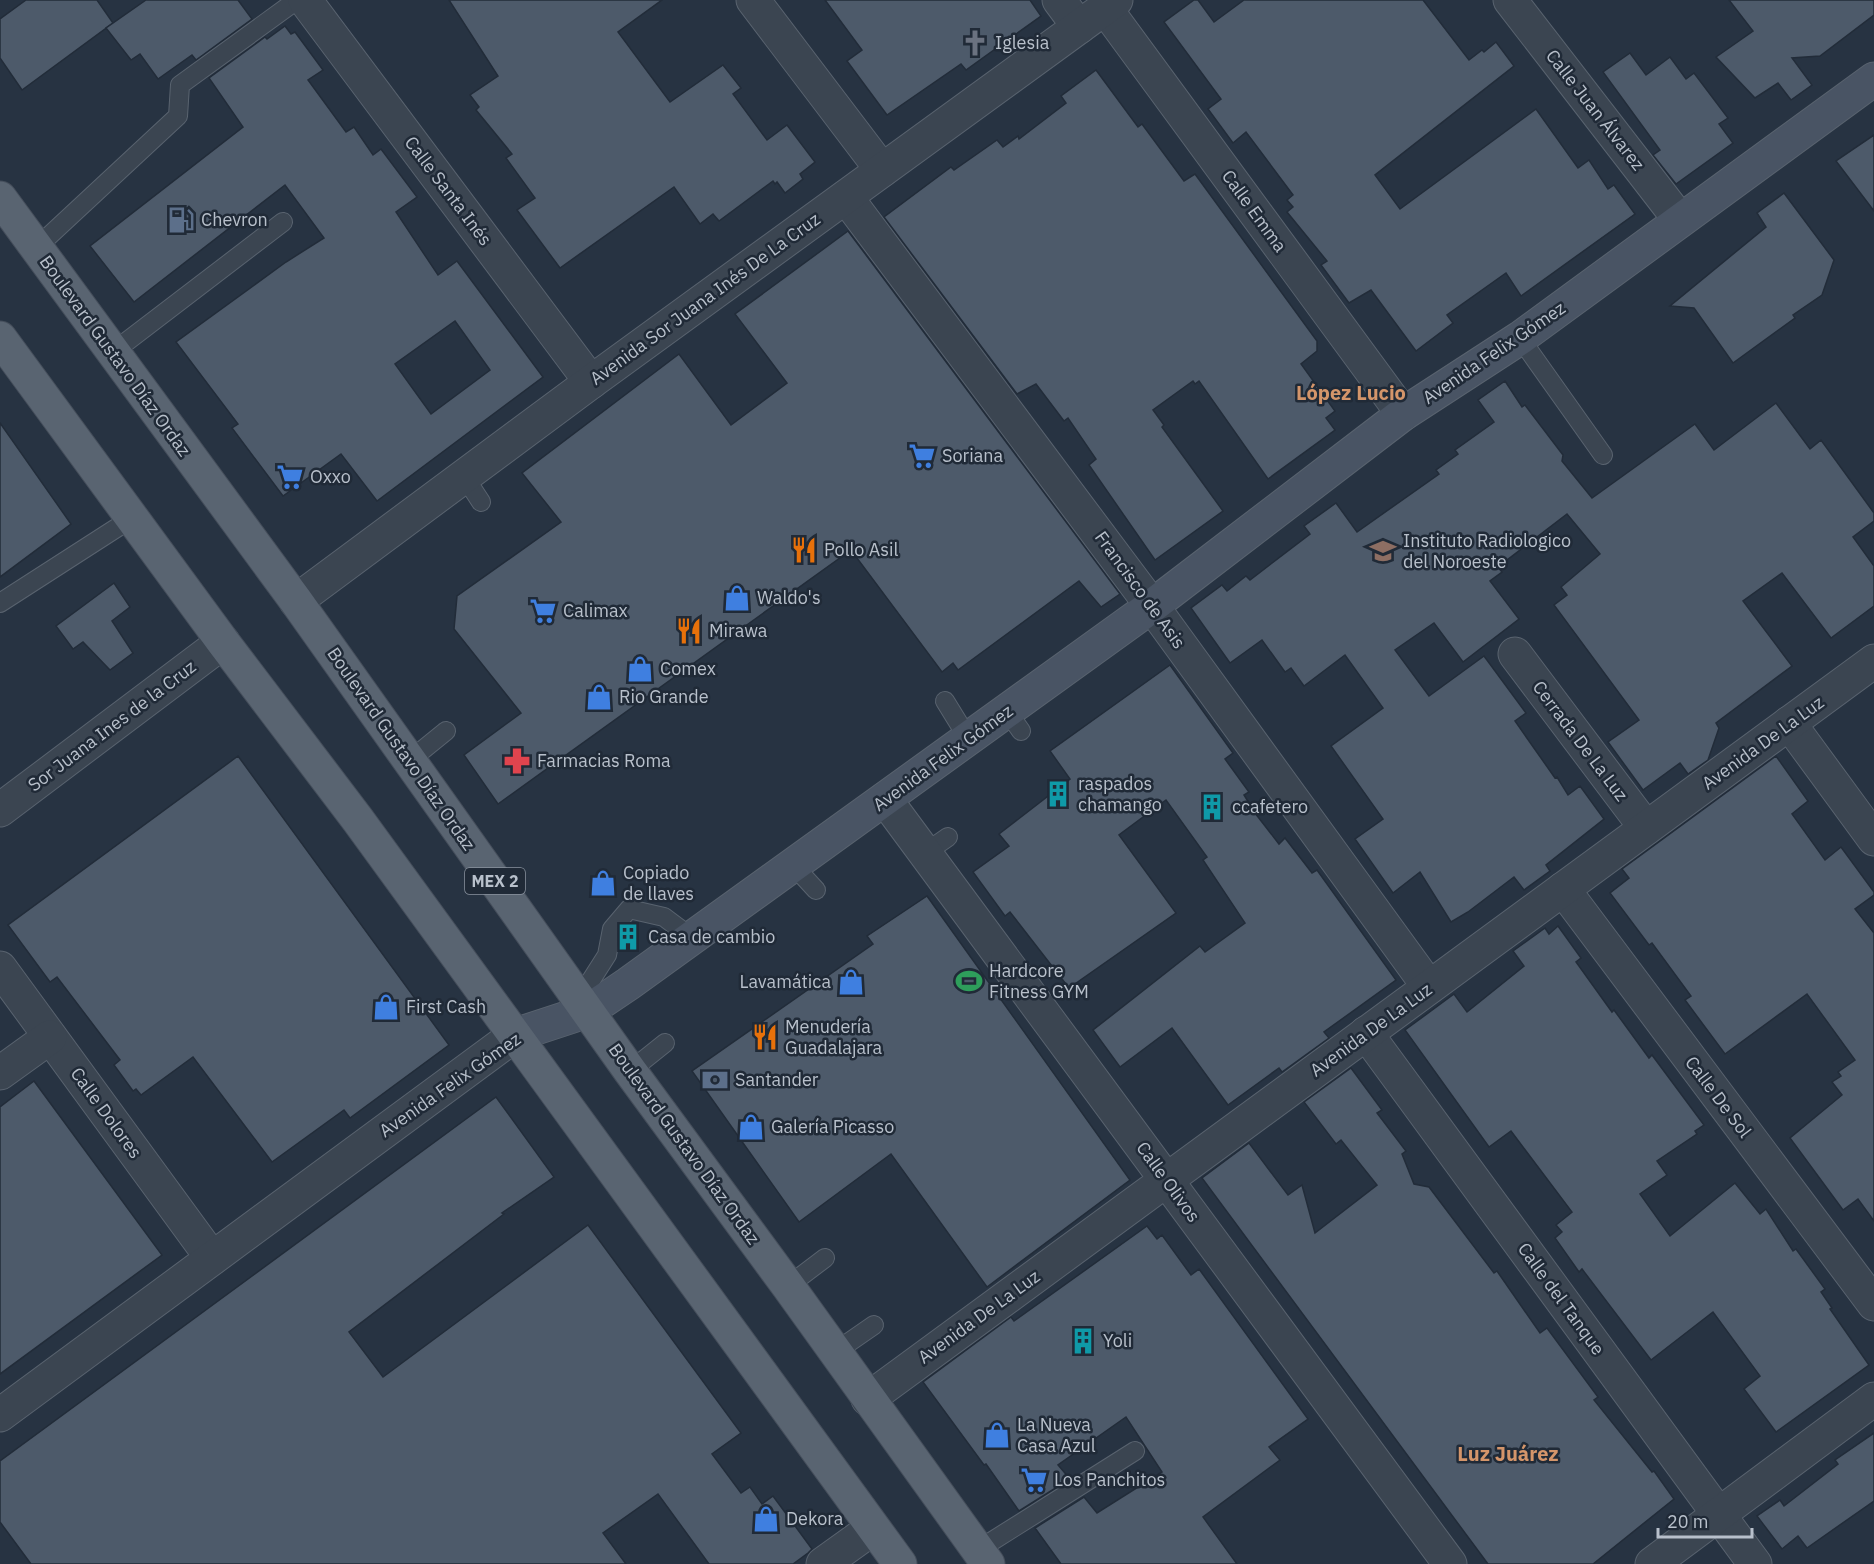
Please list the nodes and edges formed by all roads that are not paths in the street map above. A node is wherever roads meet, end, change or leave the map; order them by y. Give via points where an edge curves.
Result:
1 (297, 0) edge
2 (305, 0) edge
3 (753, 0) edge
4 (1059, 0) edge
5 (1510, 0) edge
6 (1111, 4) edge
7 (1079, 27) junction
8 (1874, 79) edge
9 (882, 170) junction
10 (846, 197) junction
11 (0, 198) edge
12 (1680, 220) junction
13 (283, 222) dead end
14 (36, 248) junction
15 (0, 338) edge
16 (1520, 338) junction
17 (113, 352) junction
18 (591, 382) junction
19 (1403, 414) junction
20 (1603, 454) dead end
21 (132, 518) junction
22 (296, 602) junction
23 (0, 603) edge
24 (1152, 606) junction
25 (223, 642) junction
26 (1515, 654) dead end
27 (1874, 661) edge
28 (945, 701) dead end
29 (1790, 723) junction
30 (446, 731) dead end
31 (969, 740) junction
32 (409, 761) junction
33 (885, 799) junction
34 (0, 810) edge
35 (1646, 828) junction
36 (1874, 840) edge
37 (793, 865) junction
38 (1563, 889) junction
39 (816, 890) dead end
40 (692, 938) junction
41 (0, 968) edge
42 (1429, 987) junction
43 (583, 1005) junction
44 (1366, 1033) junction
45 (515, 1035) junction
46 (50, 1037) junction
47 (665, 1043) dead end
48 (630, 1071) junction
49 (0, 1073) edge
50 (1166, 1180) junction
51 (212, 1258) junction
52 (825, 1258) dead end
53 (788, 1286) junction
54 (1874, 1304) edge
55 (874, 1325) dead end
56 (835, 1352) junction
57 (868, 1399) junction
58 (1874, 1399) edge
59 (0, 1415) edge
60 (1135, 1451) dead end
61 (1719, 1514) junction
62 (873, 1527) junction
63 (983, 1557) edge
64 (823, 1564) edge
65 (900, 1564) edge
66 (1450, 1564) edge
67 (1652, 1564) edge
68 (1755, 1564) edge

1 - 14 lane via 180,85 177,116
2 - 18 street, Calle Santa Inés
3 - 9 street
4 - 7 street
5 - 12 street, Calle Juan Álvarez
6 - 7 street, Avenida Sor Juana Inés De La Cruz
6 - 19 street, Calle Emma
7 - 9 street, Avenida Sor Juana Inés De La Cruz
8 - 12 main road, Avenida Felix Gómez
9 - 10 street, Avenida Sor Juana Inés De La Cruz
10 - 18 street, Avenida Sor Juana Inés De La Cruz
10 - 24 street, Francisco de Asis
11 - 14 main road, Boulevard Gustavo Díaz Ordaz / MEX 2
12 - 16 main road, Avenida Felix Gómez
13 - 17 lane
14 - 17 main road, Boulevard Gustavo Díaz Ordaz / MEX 2
15 - 21 main road
16 - 19 main road, Avenida Felix Gómez
16 - 20 lane
17 - 22 main road, Boulevard Gustavo Díaz Ordaz / MEX 2
18 - 22 street, Avenida Sor Juana Inés De La Cruz via 473,489
19 - 24 main road, Avenida Felix Gómez
21 - 23 lane
21 - 25 main road
22 - 32 main road, Boulevard Gustavo Díaz Ordaz / MEX 2
24 - 31 main road, Avenida Felix Gómez via 1014,721
24 - 42 street, Francisco de Asis
25 - 34 street, Sor Juana Ines de la Cruz
25 - 45 main road
26 - 35 street, Cerrada De La Luz
27 - 29 street, Avenida De La Luz
28 - 31 lane
29 - 35 street, Avenida De La Luz
29 - 36 street
30 - 32 lane
31 - 33 main road, Avenida Felix Gómez
32 - 43 main road, Boulevard Gustavo Díaz Ordaz / MEX 2
33 - 37 main road, Avenida Felix Gómez
33 - 50 street, Calle Olivos via 937,845
35 - 38 street, Avenida De La Luz
37 - 39 lane
37 - 40 main road, Avenida Felix Gómez
38 - 42 street, Avenida De La Luz
38 - 54 street, Calle De Sol
40 - 43 main road, Avenida Felix Gómez
40 - 43 lane via 664,918 629,909 612,929 606,955
41 - 46 street, Calle Dolores
42 - 44 street, Avenida De La Luz
43 - 45 main road, Avenida Felix Gómez
43 - 48 main road, Boulevard Gustavo Díaz Ordaz / MEX 2
44 - 50 street, Avenida De La Luz
44 - 61 street, Calle del Tanque
45 - 51 street, Avenida Felix Gómez
45 - 62 main road
46 - 49 street
46 - 51 street, Calle Dolores
47 - 48 lane
48 - 53 main road, Boulevard Gustavo Díaz Ordaz / MEX 2
50 - 57 street, Avenida De La Luz
50 - 66 street, Calle Olivos
51 - 59 street, Avenida Felix Gómez
52 - 53 lane
53 - 56 main road, Boulevard Gustavo Díaz Ordaz / MEX 2
55 - 56 lane
56 - 57 main road, Boulevard Gustavo Díaz Ordaz / MEX 2
57 - 63 main road, Boulevard Gustavo Díaz Ordaz / MEX 2
58 - 61 street
60 - 63 lane
61 - 67 street
61 - 68 street, Calle del Tanque
62 - 64 street
62 - 65 main road

